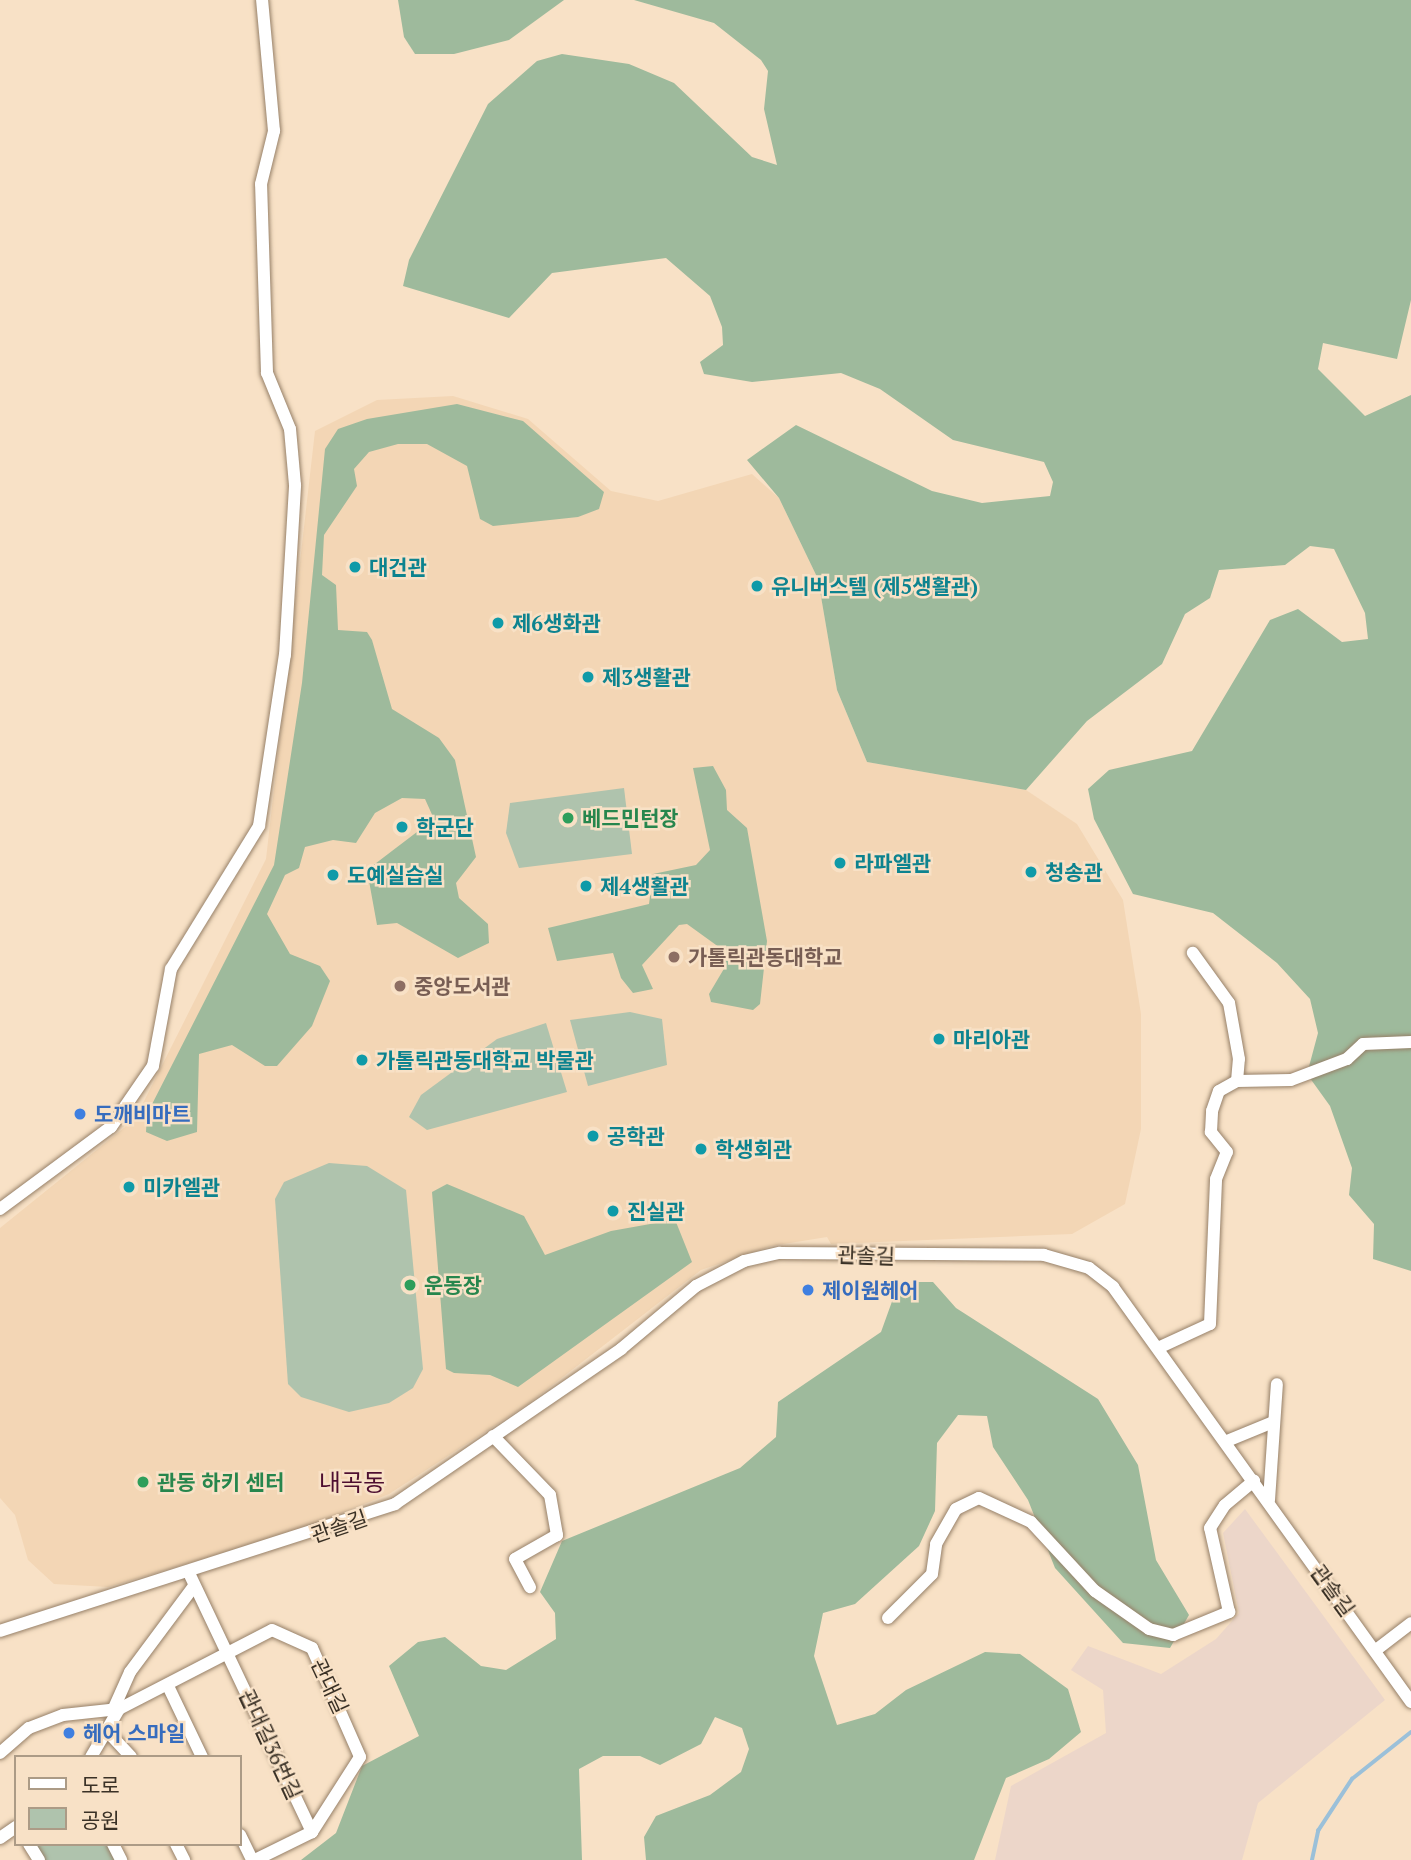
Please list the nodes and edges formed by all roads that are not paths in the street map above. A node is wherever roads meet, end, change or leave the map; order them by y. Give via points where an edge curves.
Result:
1 (262, 0) edge
2 (1194, 953) dead end
3 (1411, 1042) edge
4 (1237, 1082) junction
5 (0, 1209) edge
6 (1158, 1348) junction
7 (1277, 1384) dead end
8 (1273, 1422) junction
9 (493, 1436) junction
10 (1227, 1441) junction
11 (1254, 1481) junction
12 (1269, 1500) junction
13 (189, 1573) junction
14 (194, 1586) junction
15 (530, 1587) dead end
16 (888, 1618) dead end
17 (1411, 1623) edge
18 (0, 1630) edge
19 (1376, 1650) junction
20 (230, 1655) junction
21 (168, 1686) junction
22 (1411, 1702) edge
23 (117, 1709) junction
24 (107, 1731) junction
25 (0, 1753) edge
26 (92, 1755) edge
27 (129, 1755) edge
28 (201, 1755) edge
29 (312, 1832) junction
30 (242, 1839) edge
31 (253, 1860) edge

1 - 5 street via 274,131 261,184 267,373 290,429 295,485 285,654 259,826 172,969 153,1066 111,1127
2 - 4 street via 1229,1003
3 - 4 street via 1363,1044 1347,1059 1290,1080
4 - 6 street via 1219,1091 1212,1111 1211,1132 1227,1152 1216,1180 1210,1324
6 - 9 street, 관솔길 via 1113,1287 1068,1260 780,1253 720,1270 621,1349
6 - 10 street, 관솔길
7 - 8 street
8 - 10 street
8 - 12 street
9 - 13 street, 관솔길 via 366,1518
9 - 15 street via 550,1495 557,1535 515,1559
10 - 11 street, 관솔길
11 - 12 street, 관솔길
11 - 16 street via 1225,1505 1210,1528 1229,1612 1173,1635 1149,1629 1095,1591 1031,1522 979,1498 956,1508 936,1544 932,1574
12 - 19 street, 관솔길
13 - 14 street
13 - 18 street, 관솔길
14 - 20 street
14 - 23 street via 130,1672
17 - 19 street
19 - 22 street, 관솔길
20 - 21 street, 관대길
20 - 29 street, 관대길36번길
20 - 29 street, 관대길 via 272,1630 313,1648 360,1757
21 - 23 street, 관대길
21 - 28 street
23 - 24 street
23 - 25 street, 관대길 via 29,1728
24 - 26 street
24 - 27 street
29 - 31 street
30 - 31 street

